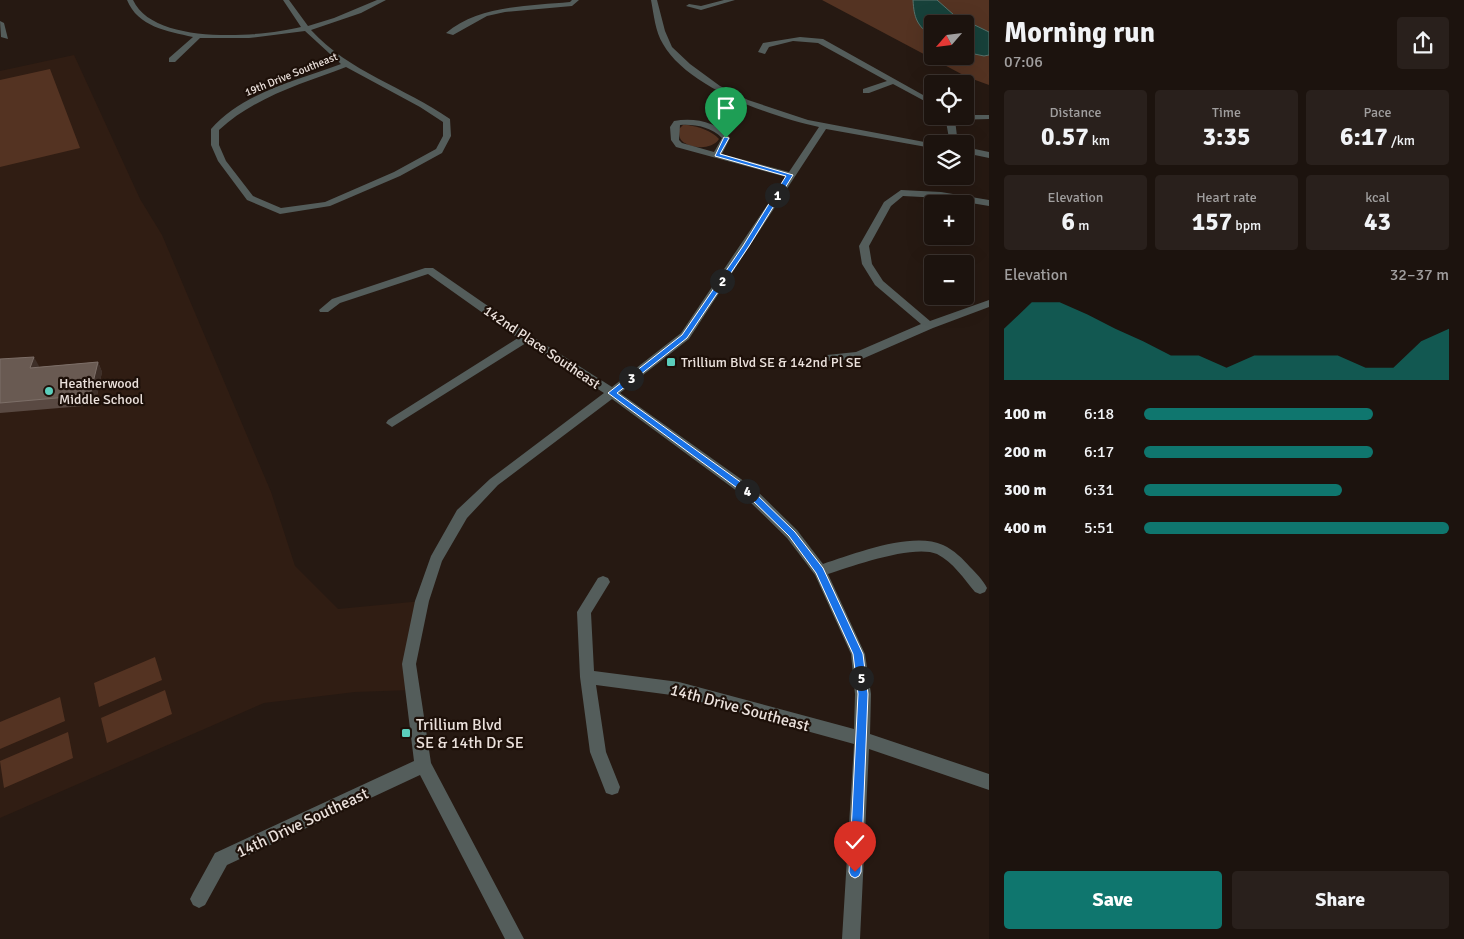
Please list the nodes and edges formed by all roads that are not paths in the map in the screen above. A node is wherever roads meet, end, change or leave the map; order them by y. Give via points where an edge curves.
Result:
1 (130, 0) edge
2 (286, 0) edge
3 (383, 0) edge
4 (576, 0) edge
5 (654, 0) edge
6 (732, 0) edge
7 (689, 6) dead end
8 (0, 23) edge
9 (307, 30) junction
10 (450, 33) dead end
11 (198, 36) junction
12 (5, 37) dead end
13 (762, 52) dead end
14 (172, 60) dead end
15 (347, 64) junction
16 (895, 81) junction
17 (866, 91) dead end
18 (924, 98) edge
19 (974, 117) edge
20 (989, 117) edge
21 (824, 126) junction
22 (924, 144) edge
23 (974, 152) edge
24 (989, 154) edge
25 (717, 155) junction
26 (790, 175) junction
27 (989, 203) edge
28 (989, 303) edge
29 (324, 310) dead end
30 (929, 325) junction
31 (526, 338) junction
32 (831, 358) dead end
33 (612, 393) junction
34 (392, 423) dead end
35 (820, 571) junction
36 (603, 582) dead end
37 (980, 588) dead end
38 (587, 677) junction
39 (862, 740) junction
40 (423, 765) junction
41 (989, 782) edge
42 (612, 787) dead end
43 (199, 899) dead end
44 (515, 939) edge
45 (851, 939) edge

1 - 11 street via 141,17 165,28
2 - 9 street
3 - 9 street via 340,20
4 - 10 street via 572,4 485,15
5 - 21 street via 665,42 678,58 703,78 742,100
6 - 7 street via 701,8
8 - 12 street
9 - 11 street via 241,38
9 - 15 street
11 - 14 street
13 - 16 street via 766,46 808,38 820,41
15 - 15 street, 19th Drive Southeast via 243,106 215,129 215,145 222,161 250,198 280,211 327,204 383,181 439,151 447,136 447,121 433,110
16 - 17 street
16 - 18 street
19 - 20 street
21 - 22 street
21 - 26 street
23 - 24 street
25 - 25 street via 679,145 675,140 674,127 677,123 694,122 724,135 726,138
25 - 26 street
26 - 33 street via 684,336
27 - 30 street via 902,192 888,204 864,246 867,264 879,283
28 - 30 street
29 - 31 street, 142nd Place Southeast via 336,301 428,270
30 - 32 street via 858,356
31 - 33 street, 142nd Place Southeast
31 - 34 street
33 - 35 street, 142nd Place Southeast via 750,494 792,534
33 - 40 street via 494,482 462,514 436,560 422,601 409,664
35 - 37 street via 918,545 938,549 960,565
35 - 39 street, 142nd Place Southeast via 858,654 863,694
36 - 38 street via 584,612
38 - 39 street, 14th Drive Southeast via 679,689
38 - 42 street via 598,752
39 - 41 street
39 - 45 street, 142nd Place Southeast
40 - 43 street, 14th Drive Southeast via 221,859
40 - 44 street

